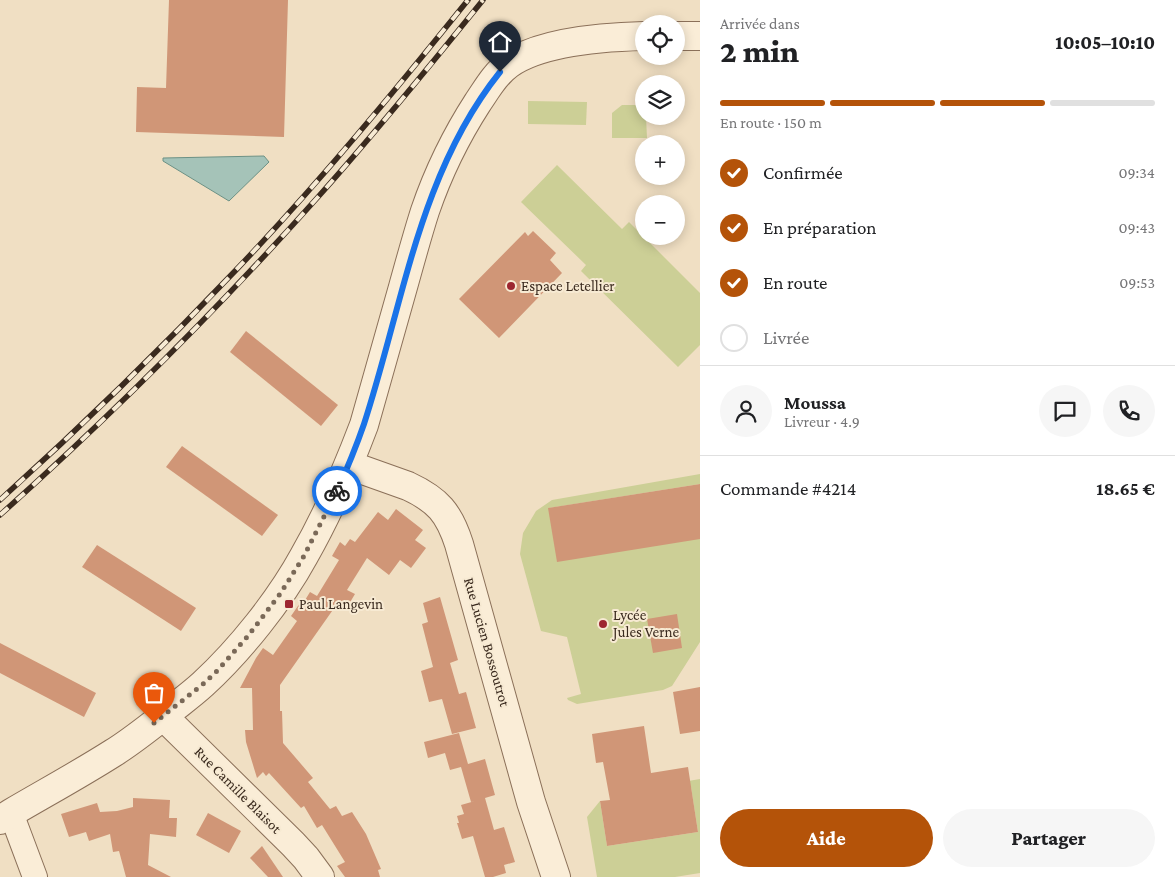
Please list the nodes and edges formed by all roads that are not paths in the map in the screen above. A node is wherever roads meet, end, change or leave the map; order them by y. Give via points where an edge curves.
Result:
1 (635, 36) edge
2 (685, 36) edge
3 (700, 36) edge
4 (349, 465) junction
5 (163, 716) junction
6 (6, 816) edge
7 (35, 877) edge
8 (320, 877) edge
9 (556, 877) edge

1 - 4 street via 606,37 529,53 508,64 491,82 465,122 426,209 364,425
2 - 3 street
4 - 5 street via 304,556 280,594 218,670
4 - 9 street, Rue Lucien Bossoutrot via 418,490 449,519
5 - 6 street via 114,753
5 - 8 street, Rue Camille Blaisot via 293,844
6 - 7 street

